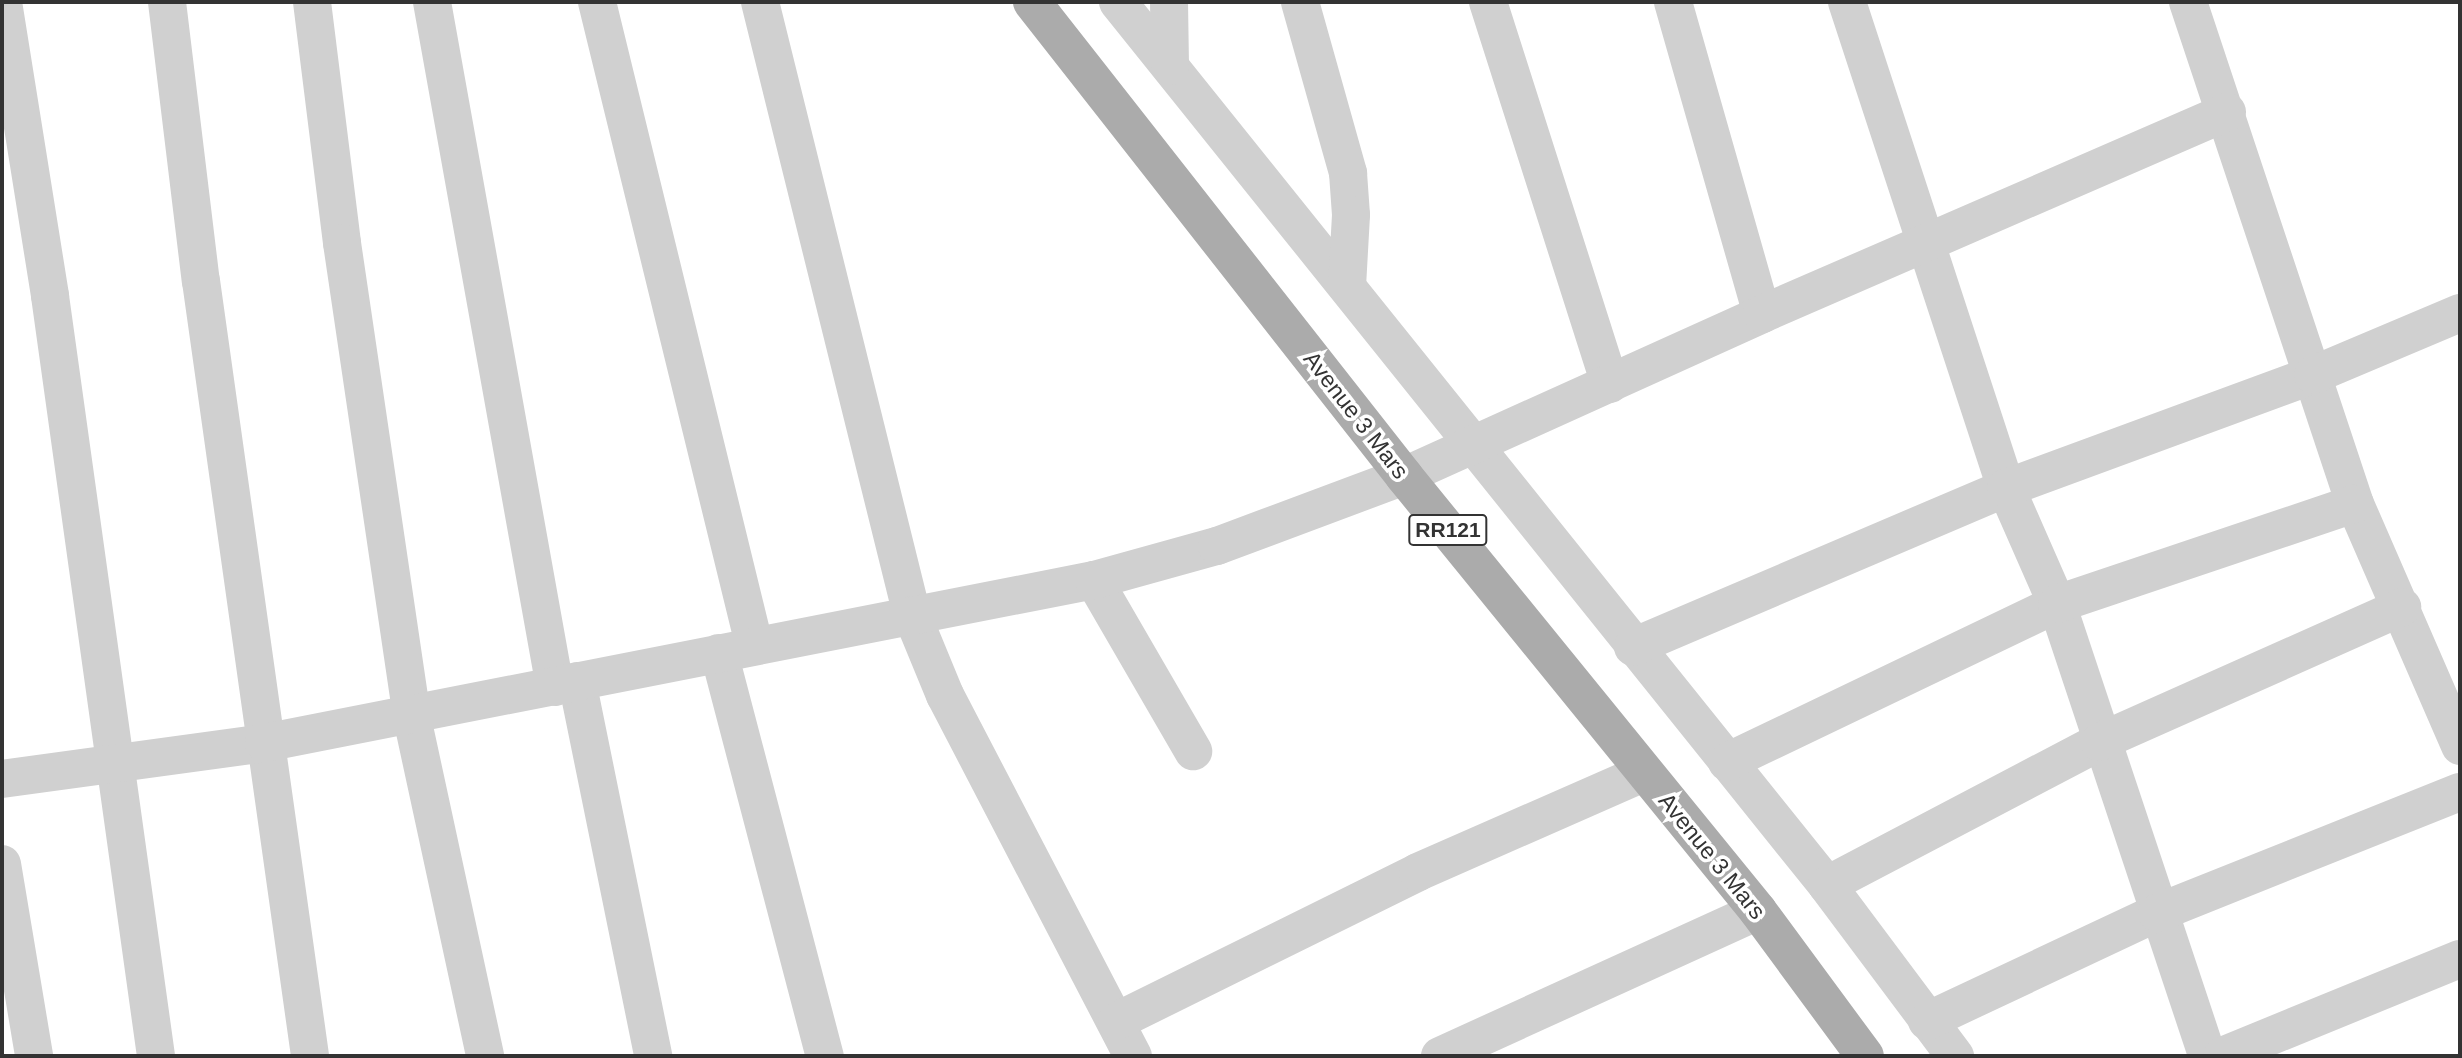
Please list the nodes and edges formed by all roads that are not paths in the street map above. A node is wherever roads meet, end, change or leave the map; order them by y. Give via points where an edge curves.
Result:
1 (3, 2) edge
2 (167, 2) edge
3 (312, 2) edge
4 (432, 2) edge
5 (597, 2) edge
6 (760, 2) edge
7 (1032, 2) edge
8 (1118, 2) edge
9 (1169, 2) edge
10 (1300, 2) edge
11 (1488, 2) edge
12 (1673, 2) edge
13 (1847, 2) edge
14 (2188, 2) edge
15 (1170, 66) junction
16 (2227, 112) junction
17 (1924, 242) junction
18 (1347, 286) junction
19 (2460, 313) edge
20 (1762, 314) junction
21 (2313, 375) junction
22 (1610, 384) junction
23 (1475, 445) junction
24 (1404, 476) junction
25 (2006, 488) junction
26 (2355, 504) junction
27 (1094, 580) junction
28 (2057, 604) junction
29 (2402, 607) junction
30 (912, 615) junction
31 (1633, 647) junction
32 (737, 649) junction
33 (566, 684) junction
34 (411, 713) junction
35 (2099, 742) junction
36 (264, 743) junction
37 (2460, 746) edge
38 (1193, 751) dead end
39 (117, 762) junction
40 (1727, 762) junction
41 (1644, 773) junction
42 (2, 779) edge
43 (2460, 792) edge
44 (2, 864) edge
45 (1827, 885) junction
46 (1758, 911) junction
47 (2157, 913) junction
48 (2460, 959) edge
49 (1117, 1021) junction
50 (1927, 1021) junction
51 (34, 1056) edge
52 (156, 1056) edge
53 (310, 1056) edge
54 (485, 1056) edge
55 (653, 1056) edge
56 (825, 1056) edge
57 (1133, 1056) edge
58 (1440, 1056) edge
59 (1864, 1056) edge
60 (1955, 1056) edge
61 (2207, 1056) edge
62 (2222, 1056) edge

1 - 39 street
2 - 36 street
3 - 34 street via 342,243
4 - 33 street
5 - 32 street
6 - 30 street
7 - 24 main road, Avenue 3 Mars / RR121
8 - 15 street
9 - 15 street
10 - 18 street via 1348,173
11 - 22 street
12 - 20 street
13 - 17 street
14 - 16 street
15 - 18 street
16 - 17 street
16 - 21 street
17 - 20 street
17 - 25 street
18 - 23 street
19 - 21 street
20 - 22 street
21 - 25 street
21 - 26 street
22 - 23 street
23 - 24 street
23 - 31 street
24 - 27 street via 1217,546
24 - 41 main road, Avenue 3 Mars / RR121
25 - 28 street
25 - 31 street
26 - 28 street
26 - 29 street
27 - 30 street
27 - 38 street
28 - 35 street
28 - 40 street
29 - 35 street
29 - 37 street
30 - 32 street
30 - 49 street via 945,695
31 - 40 street
32 - 33 street
32 - 56 street
33 - 34 street
33 - 55 street
34 - 36 street
34 - 54 street
35 - 45 street
35 - 47 street
36 - 39 street
36 - 53 street
39 - 42 street
39 - 52 street
40 - 45 street
41 - 46 main road, Avenue 3 Mars / RR121
41 - 49 street via 1418,872
43 - 47 street
44 - 51 street
45 - 50 street
46 - 58 street
46 - 59 main road, Avenue 3 Mars / RR121
47 - 50 street
47 - 61 street
48 - 62 street
49 - 57 street
50 - 60 street

